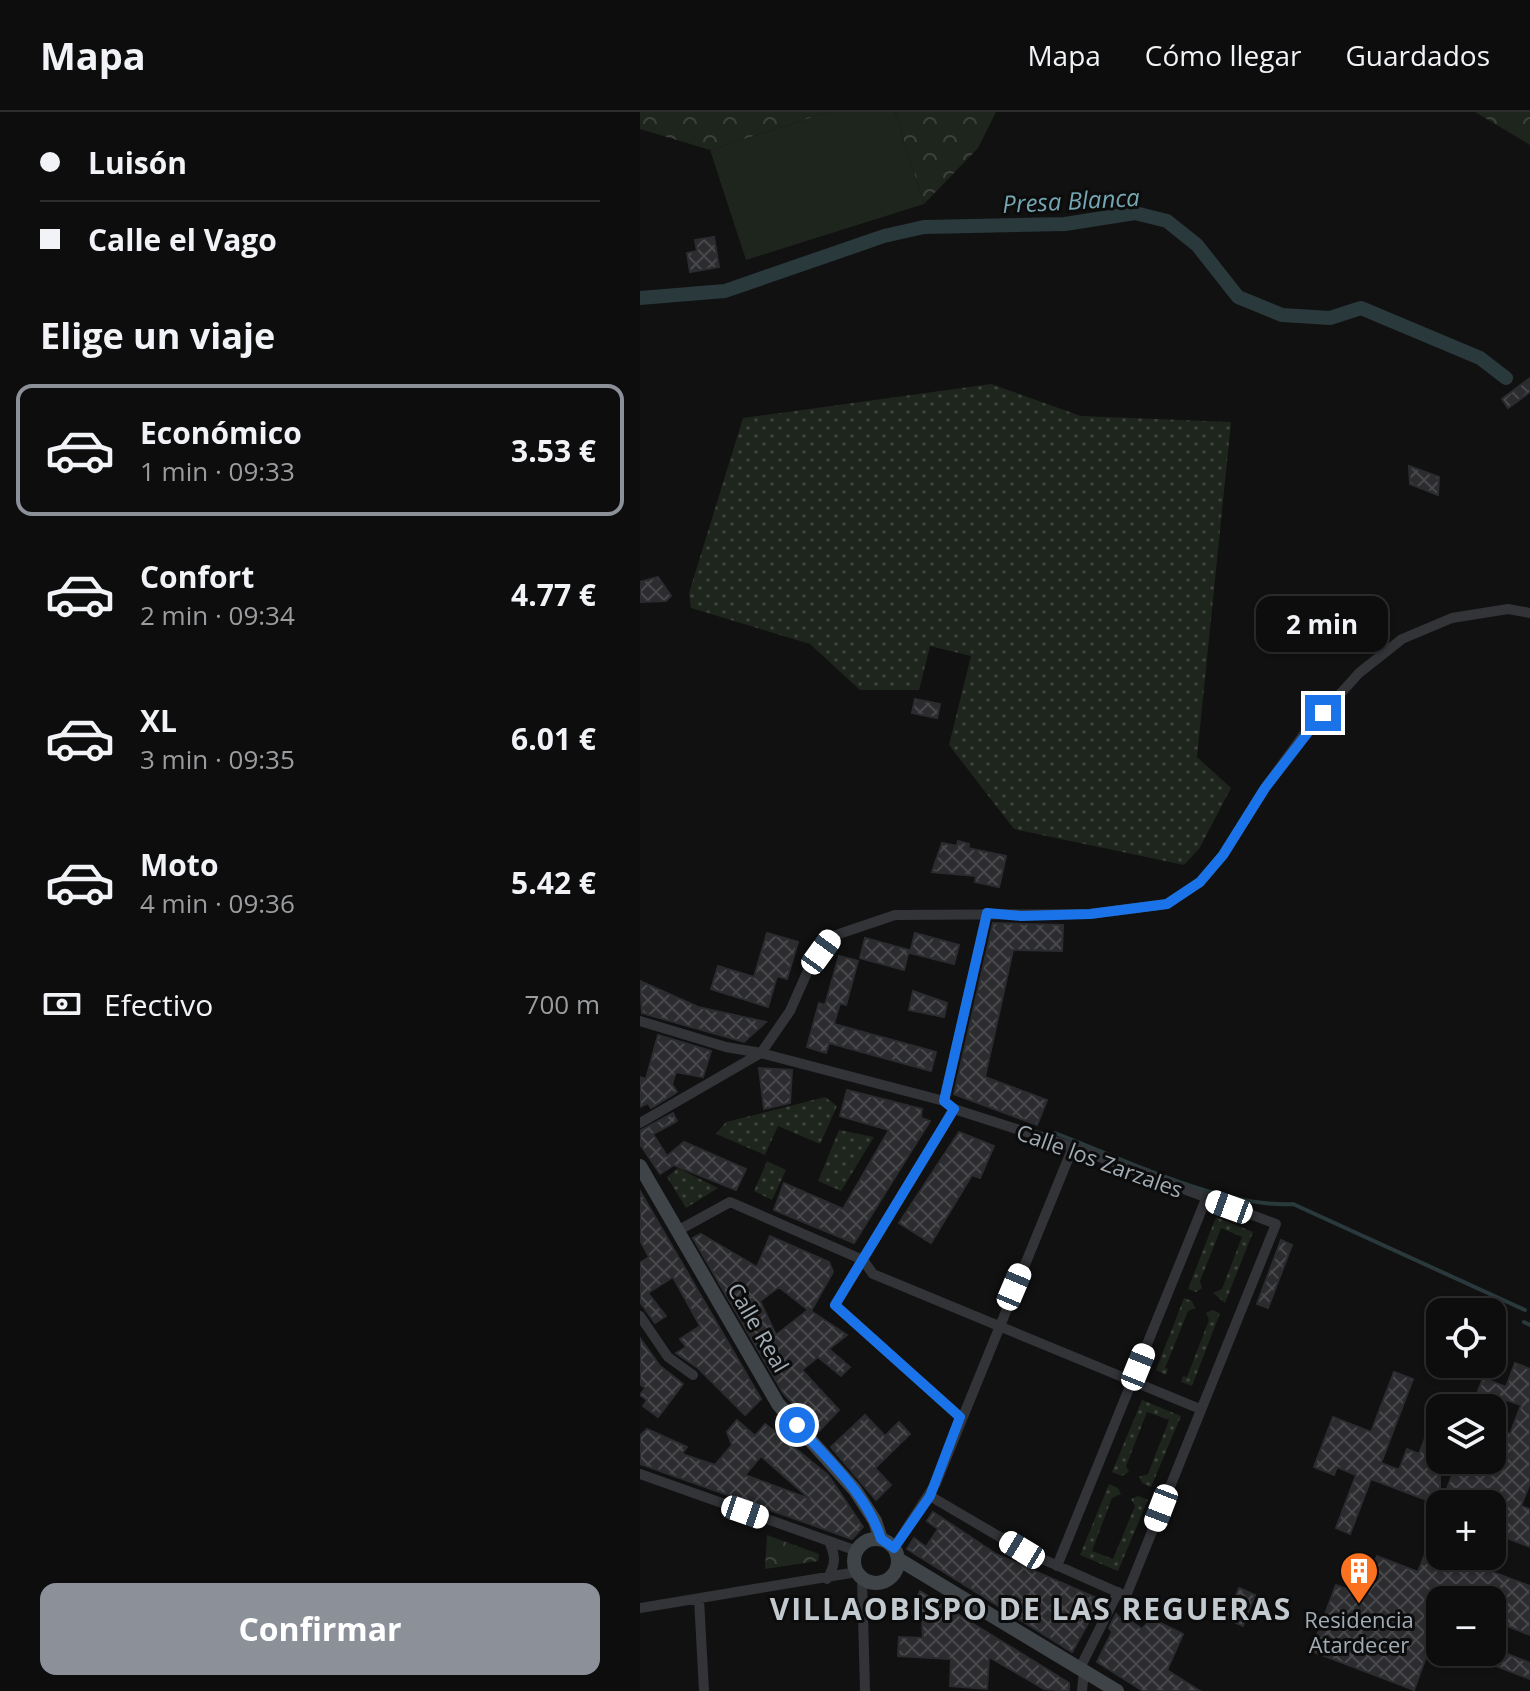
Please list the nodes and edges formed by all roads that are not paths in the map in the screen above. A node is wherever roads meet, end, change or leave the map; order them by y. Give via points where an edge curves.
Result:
1 (1530, 613) edge
2 (987, 913) junction
3 (640, 1021) edge
4 (761, 1053) junction
5 (944, 1101) junction
6 (954, 1109) junction
7 (640, 1123) edge
8 (1073, 1147) junction
9 (640, 1166) edge
10 (1206, 1199) junction
11 (679, 1230) junction
12 (863, 1260) junction
13 (640, 1316) edge
14 (999, 1324) junction
15 (693, 1375) dead end
16 (1133, 1381) junction
17 (1200, 1409) junction
18 (960, 1417) junction
19 (640, 1474) edge
20 (930, 1496) junction
21 (829, 1541) junction
22 (891, 1549) junction
23 (857, 1551) junction
24 (1057, 1566) junction
25 (860, 1575) junction
26 (827, 1579) junction
27 (1118, 1592) junction
28 (699, 1599) junction
29 (640, 1608) edge
30 (1082, 1670) junction
31 (704, 1691) edge
32 (865, 1691) edge
33 (1082, 1691) edge
34 (1117, 1691) edge

1 - 2 street via 1508,609 1452,618 1402,639 1359,673 1305,733 1223,855 1200,882 1167,904 1090,914
2 - 4 street via 895,915 833,936
2 - 5 street
3 - 4 street, Calle los Zarzales
4 - 5 street, Calle los Zarzales
4 - 7 street
5 - 6 street, Calle los Zarzales
6 - 8 street, Calle los Zarzales
6 - 12 street
8 - 10 street, Calle los Zarzales
8 - 14 street
9 - 11 street, Calle Real
10 - 16 street
10 - 17 street, Calle los Zarzales via 1276,1224
11 - 12 street via 730,1202
11 - 22 street, Calle Real via 778,1404 855,1490
12 - 14 street via 873,1274
12 - 18 street via 835,1305
13 - 15 street via 668,1357
14 - 16 street
14 - 18 street
16 - 17 street
16 - 24 street
17 - 27 street, Calle los Zarzales via 1126,1596
18 - 20 street
19 - 21 street
20 - 22 street
20 - 24 street
21 - 23 street
21 - 26 street via 835,1567
22 - 23 street via 867,1541
22 - 25 street via 895,1573 883,1582
22 - 30 street
23 - 25 street
24 - 27 street
25 - 26 street
25 - 32 street
26 - 28 street
27 - 30 street
28 - 29 street
28 - 31 street
30 - 33 street
30 - 34 street

